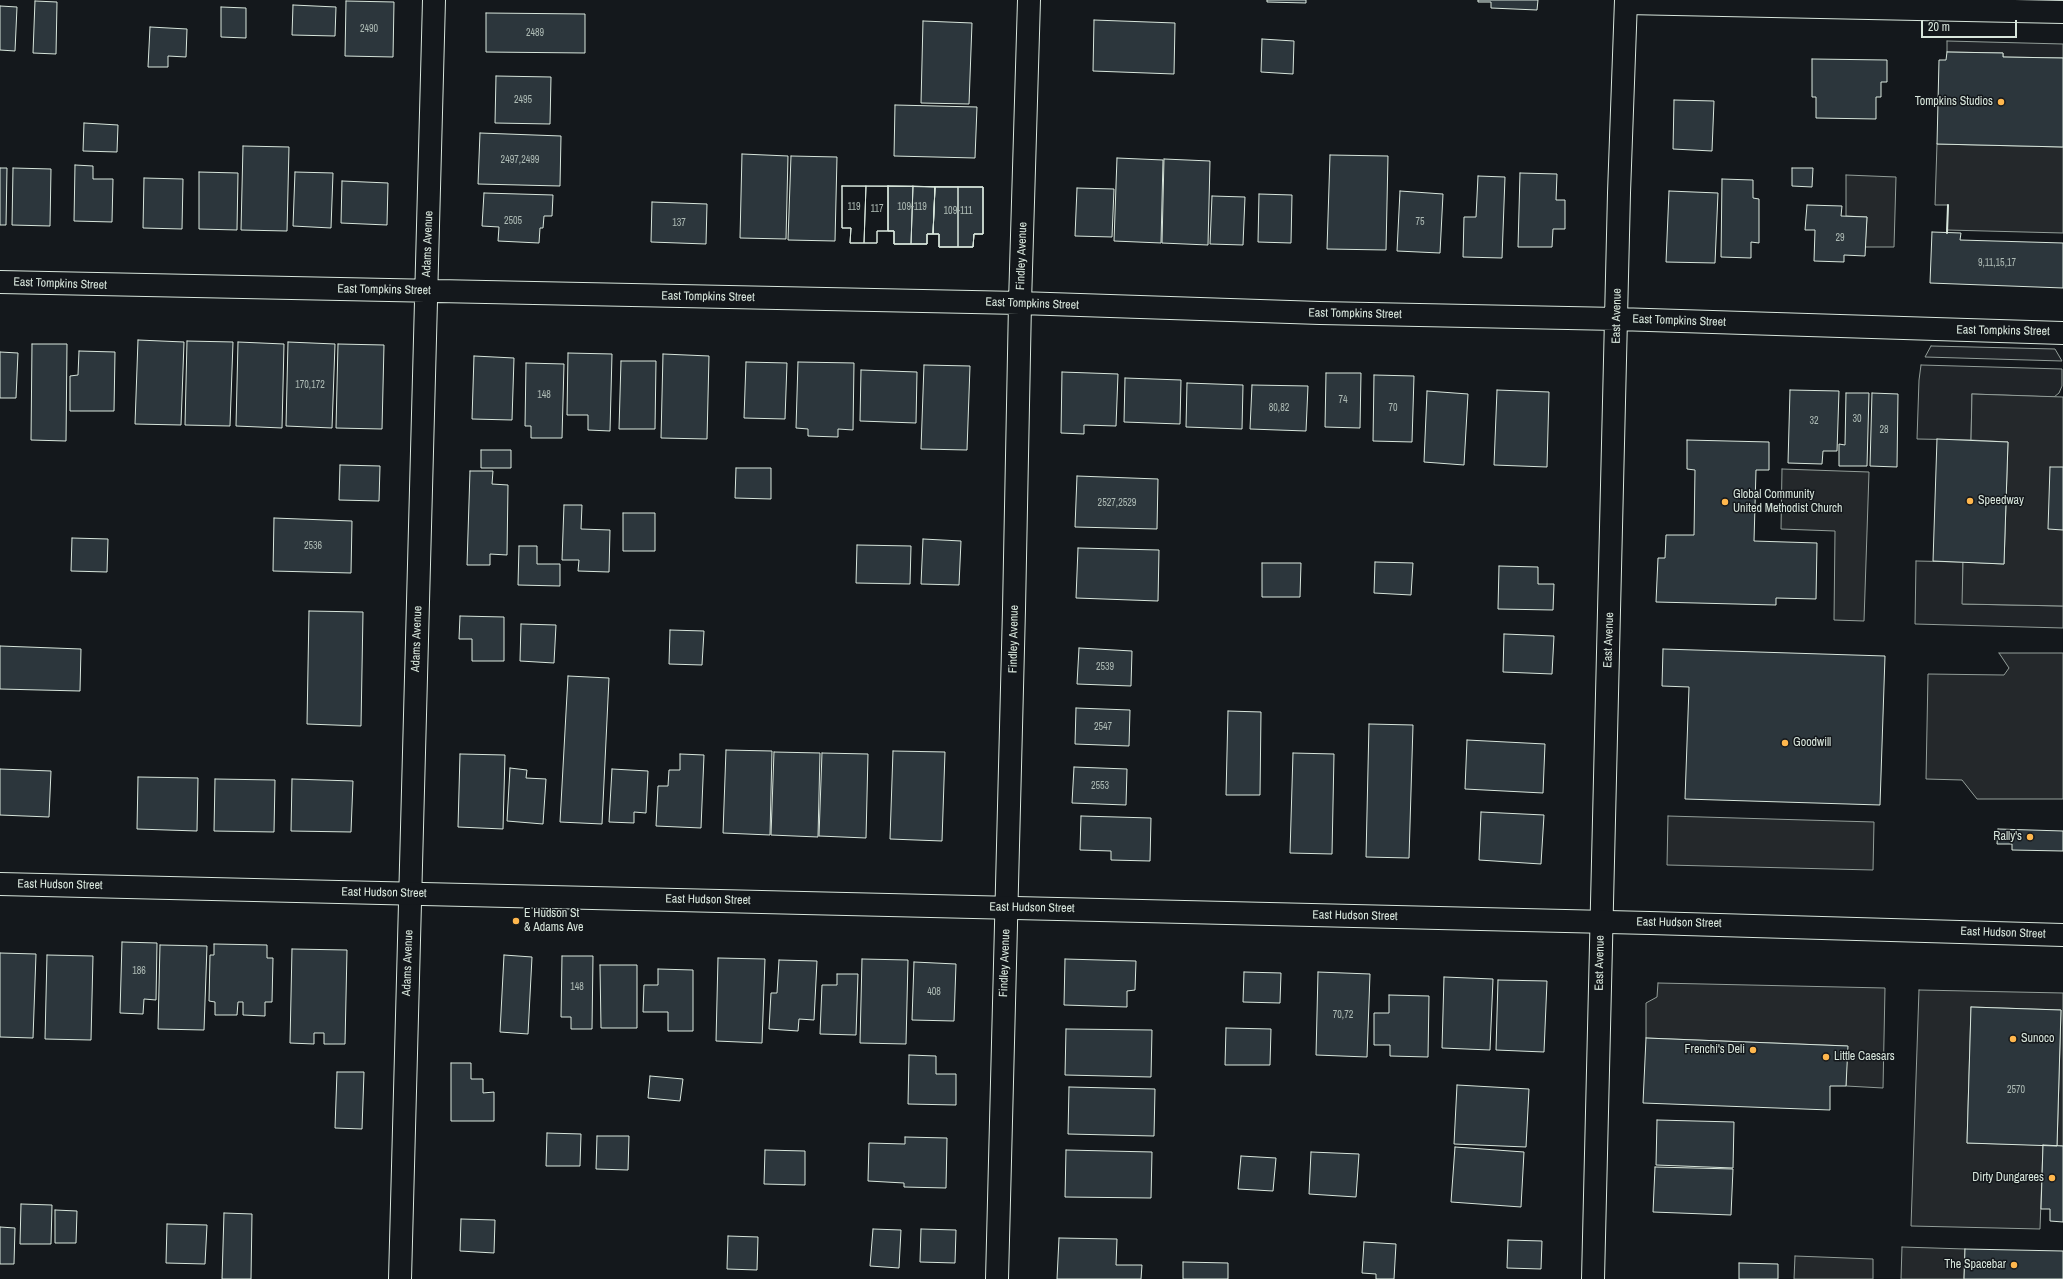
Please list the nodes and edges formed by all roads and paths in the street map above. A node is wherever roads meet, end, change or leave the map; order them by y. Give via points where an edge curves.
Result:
1 (434, 0) edge
2 (1029, 0) edge
3 (1626, 1) edge
4 (2063, 12) edge
5 (0, 282) edge
6 (426, 290) junction
7 (1020, 303) junction
8 (1616, 319) junction
9 (2063, 332) edge
10 (0, 884) edge
11 (410, 893) junction
12 (1007, 907) junction
13 (1601, 922) junction
14 (2063, 934) edge
15 (400, 1279) edge
16 (997, 1279) edge
17 (1593, 1279) edge

1 - 6 street, Adams Avenue
2 - 7 street, Findley Avenue
3 - 4 street
3 - 8 street, East Avenue
5 - 6 street, East Tompkins Street
6 - 7 street, East Tompkins Street
6 - 11 street, Adams Avenue
7 - 8 street, East Tompkins Street via 1312,313
7 - 12 street, Findley Avenue
8 - 9 street, East Tompkins Street
8 - 13 street, East Avenue
10 - 11 street, East Hudson Street
11 - 12 street, East Hudson Street
11 - 15 street, Adams Avenue
12 - 13 street, East Hudson Street
12 - 16 street, Findley Avenue
13 - 14 street, East Hudson Street
13 - 17 street, East Avenue

